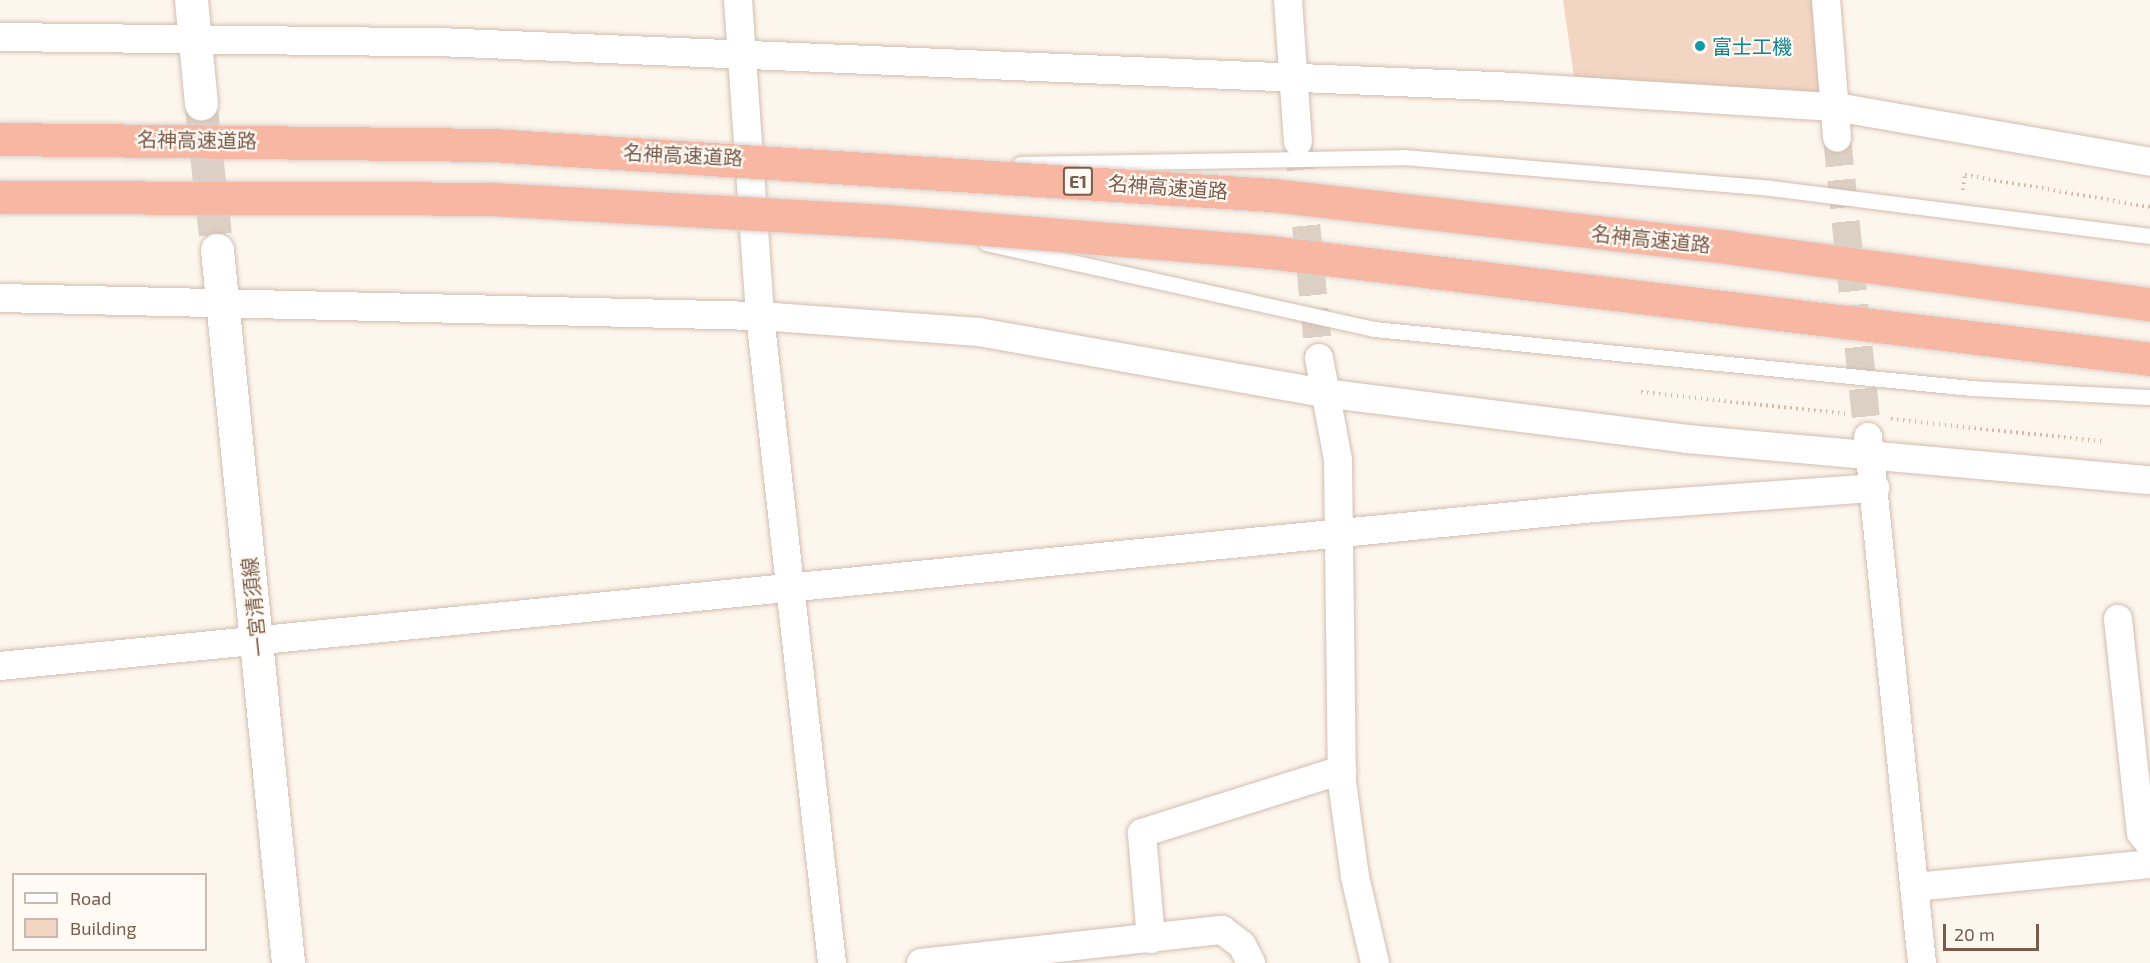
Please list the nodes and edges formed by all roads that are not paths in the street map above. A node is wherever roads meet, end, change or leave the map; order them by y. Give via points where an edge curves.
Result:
1 (191, 0) edge
2 (738, 0) edge
3 (1288, 0) edge
4 (1826, 0) edge
5 (0, 37) edge
6 (195, 41) junction
7 (743, 56) junction
8 (1295, 79) junction
9 (201, 104) tunnel mouth
10 (1836, 107) junction
11 (1837, 138) tunnel mouth
12 (0, 139) edge
13 (1298, 142) tunnel mouth
14 (2150, 162) edge
15 (891, 166) junction
16 (0, 197) edge
17 (886, 221) junction
18 (2150, 236) edge
19 (217, 250) tunnel mouth
20 (0, 298) edge
21 (222, 304) junction
22 (2150, 304) edge
23 (760, 316) junction
24 (1319, 358) tunnel mouth
25 (2150, 359) edge
26 (1324, 393) junction
27 (2150, 397) edge
28 (1870, 448) junction
29 (2150, 480) edge
30 (1875, 488) junction
31 (1340, 534) junction
32 (793, 588) junction
33 (2118, 619) dead end
34 (257, 640) junction
35 (0, 666) edge
36 (2139, 717) edge
37 (1342, 770) junction
38 (2150, 844) edge
39 (2150, 864) edge
40 (1914, 887) junction
41 (1151, 939) junction
42 (288, 963) edge
43 (832, 963) edge
44 (921, 963) edge
45 (1251, 963) edge
46 (1375, 963) edge
47 (1922, 963) edge

1 - 6 main road
2 - 7 street
3 - 8 street
4 - 10 street
5 - 6 street
6 - 7 street via 462,43
6 - 9 main road
7 - 8 street
7 - 23 street
8 - 10 street
8 - 13 street
10 - 11 street
10 - 14 street
12 - 15 highway, 名神高速道路 / E1, bridge via 492,144
15 - 18 lane via 1403,157 1770,188
15 - 22 highway, 名神高速道路 / E1, bridge via 1272,195 1734,248
16 - 17 highway, bridge via 490,199
17 - 25 highway, bridge via 1269,252
17 - 27 lane via 1374,329 1971,388
19 - 21 main road, 一宮清須線
20 - 21 street
21 - 23 street
21 - 34 main road, 一宮清須線
23 - 26 street via 978,332
23 - 32 street
24 - 26 street
26 - 28 street
26 - 31 street via 1338,460
28 - 29 street
28 - 30 street
30 - 31 street
30 - 40 street
31 - 32 street
31 - 37 street
32 - 34 street
32 - 43 street
33 - 36 street
34 - 35 street
34 - 42 main road, 一宮清須線
36 - 38 street via 2141,833
37 - 41 street via 1142,833
37 - 46 street via 1355,877
39 - 40 street
40 - 47 street
41 - 44 street
41 - 45 street via 1222,930 1242,945

